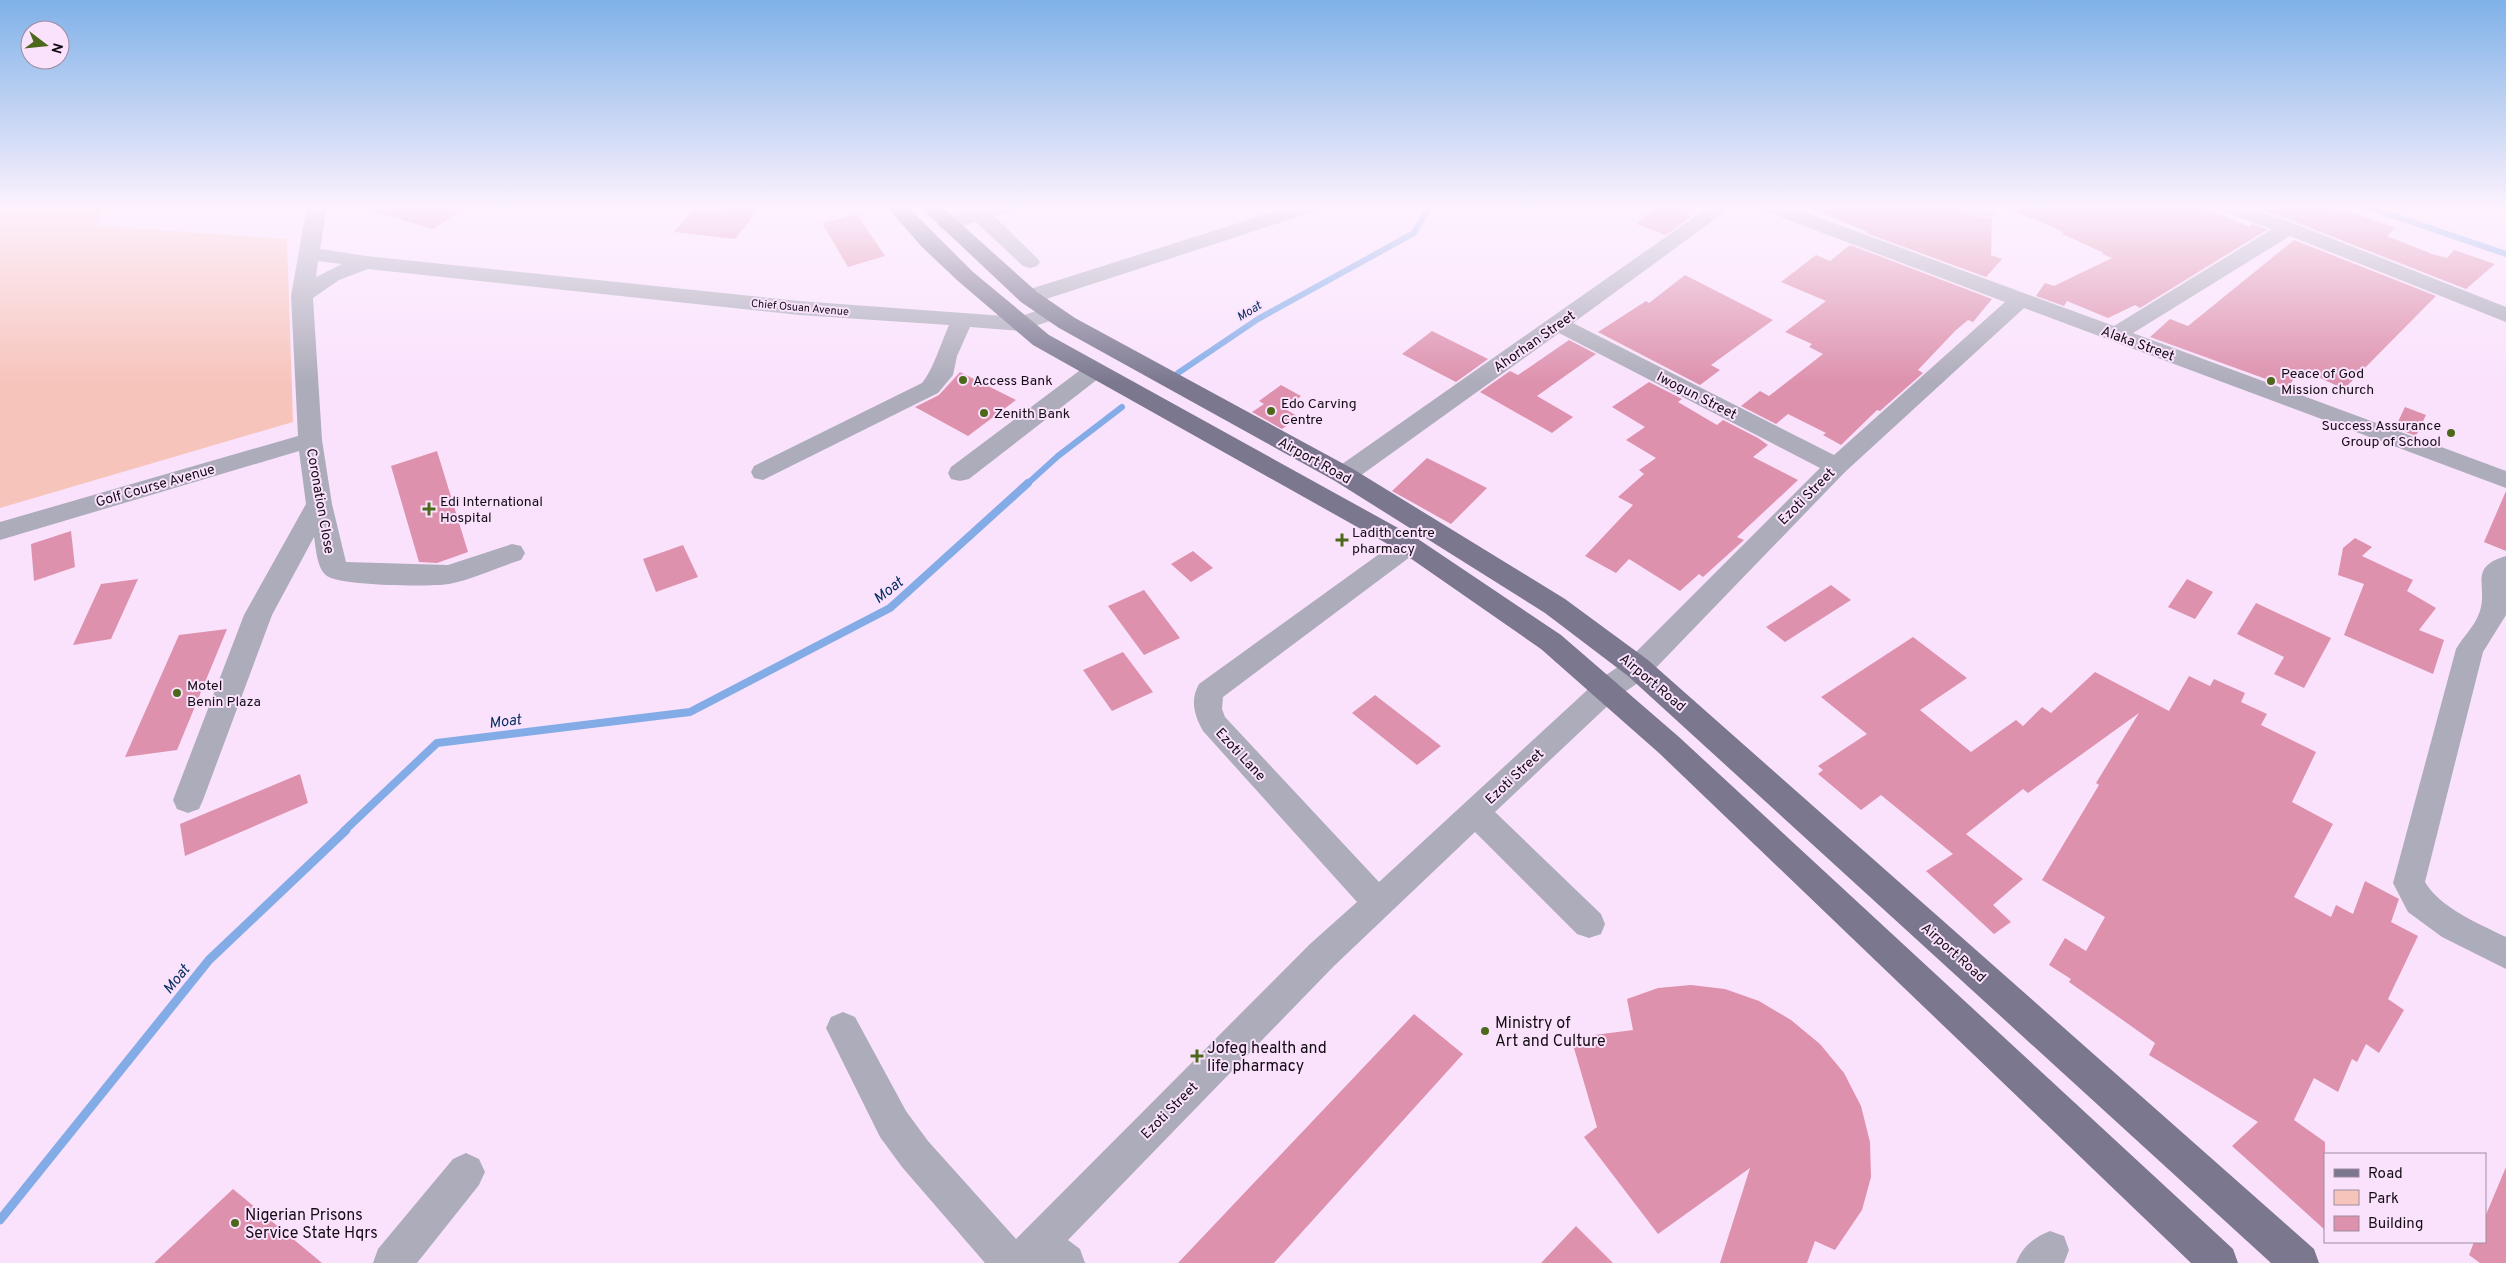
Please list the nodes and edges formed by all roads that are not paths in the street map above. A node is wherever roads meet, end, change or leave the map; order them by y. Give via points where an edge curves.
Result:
1 (307, 265) edge
2 (359, 265) edge
3 (394, 265) edge
4 (949, 265) edge
5 (995, 265) edge
6 (1150, 265) edge
7 (1641, 265) edge
8 (1926, 265) edge
9 (2228, 265) edge
10 (2380, 265) edge
11 (302, 296) junction
12 (2020, 300) junction
13 (1040, 305) junction
14 (2506, 316) edge
15 (962, 320) junction
16 (1020, 324) junction
17 (1558, 324) junction
18 (2115, 335) junction
19 (1095, 370) junction
20 (310, 440) junction
21 (1836, 466) junction
22 (763, 472) dead end
23 (960, 473) dead end
24 (1344, 475) junction
25 (2506, 480) edge
26 (319, 504) junction
27 (0, 531) edge
28 (1409, 545) junction
29 (512, 553) dead end
30 (2506, 565) edge
31 (1638, 668) junction
32 (1606, 690) junction
33 (188, 800) dead end
34 (1475, 812) junction
35 (1378, 903) junction
36 (1589, 924) dead end
37 (2506, 954) edge
38 (843, 1028) dead end
39 (466, 1172) dead end
40 (1042, 1256) edge
41 (2214, 1261) edge
42 (392, 1263) edge
43 (1011, 1263) edge
44 (2300, 1263) edge

1 - 11 street, Coronation Close
2 - 11 street via 332,276
3 - 15 street, Chief Osuan Avenue via 799,308
4 - 16 main road, Airport Road
5 - 13 main road, Airport Road
6 - 13 street, Chief Osuan Avenue
7 - 17 street, Ahorhan Street
8 - 12 street, Alaka Street
9 - 18 street
10 - 14 street
11 - 20 street, Coronation Close
12 - 18 street, Alaka Street
12 - 21 street, Ezoti Street
13 - 16 street, Chief Osuan Avenue
13 - 24 main road, Airport Road
15 - 16 street, Chief Osuan Avenue
15 - 22 street via 946,356 942,376 930,388
16 - 19 main road, Airport Road via 1041,340
17 - 21 street, Iwogun Street
17 - 24 street, Ahorhan Street
18 - 25 street, Alaka Street
19 - 23 street
19 - 28 main road, Airport Road
20 - 26 street, Coronation Close
20 - 27 street, Golf Course Avenue
21 - 31 street, Ezoti Street
24 - 31 main road, Airport Road via 1555,606
26 - 29 street, Coronation Close via 333,565 346,573 449,574
26 - 33 street via 258,615
28 - 32 main road, Airport Road via 1551,642
28 - 35 street, Ezoti Lane via 1210,692 1208,709 1213,723
30 - 37 street via 2494,574 2497,592 2492,619 2470,649 2409,883 2419,902 2454,927
31 - 32 street, Ezoti Street
31 - 44 main road, Airport Road
32 - 34 street, Ezoti Street
32 - 41 main road, Airport Road via 1669,745
34 - 35 street, Ezoti Street
34 - 36 street
35 - 40 street, Ezoti Street via 1322,954
38 - 43 street via 893,1124 915,1154
39 - 42 street

